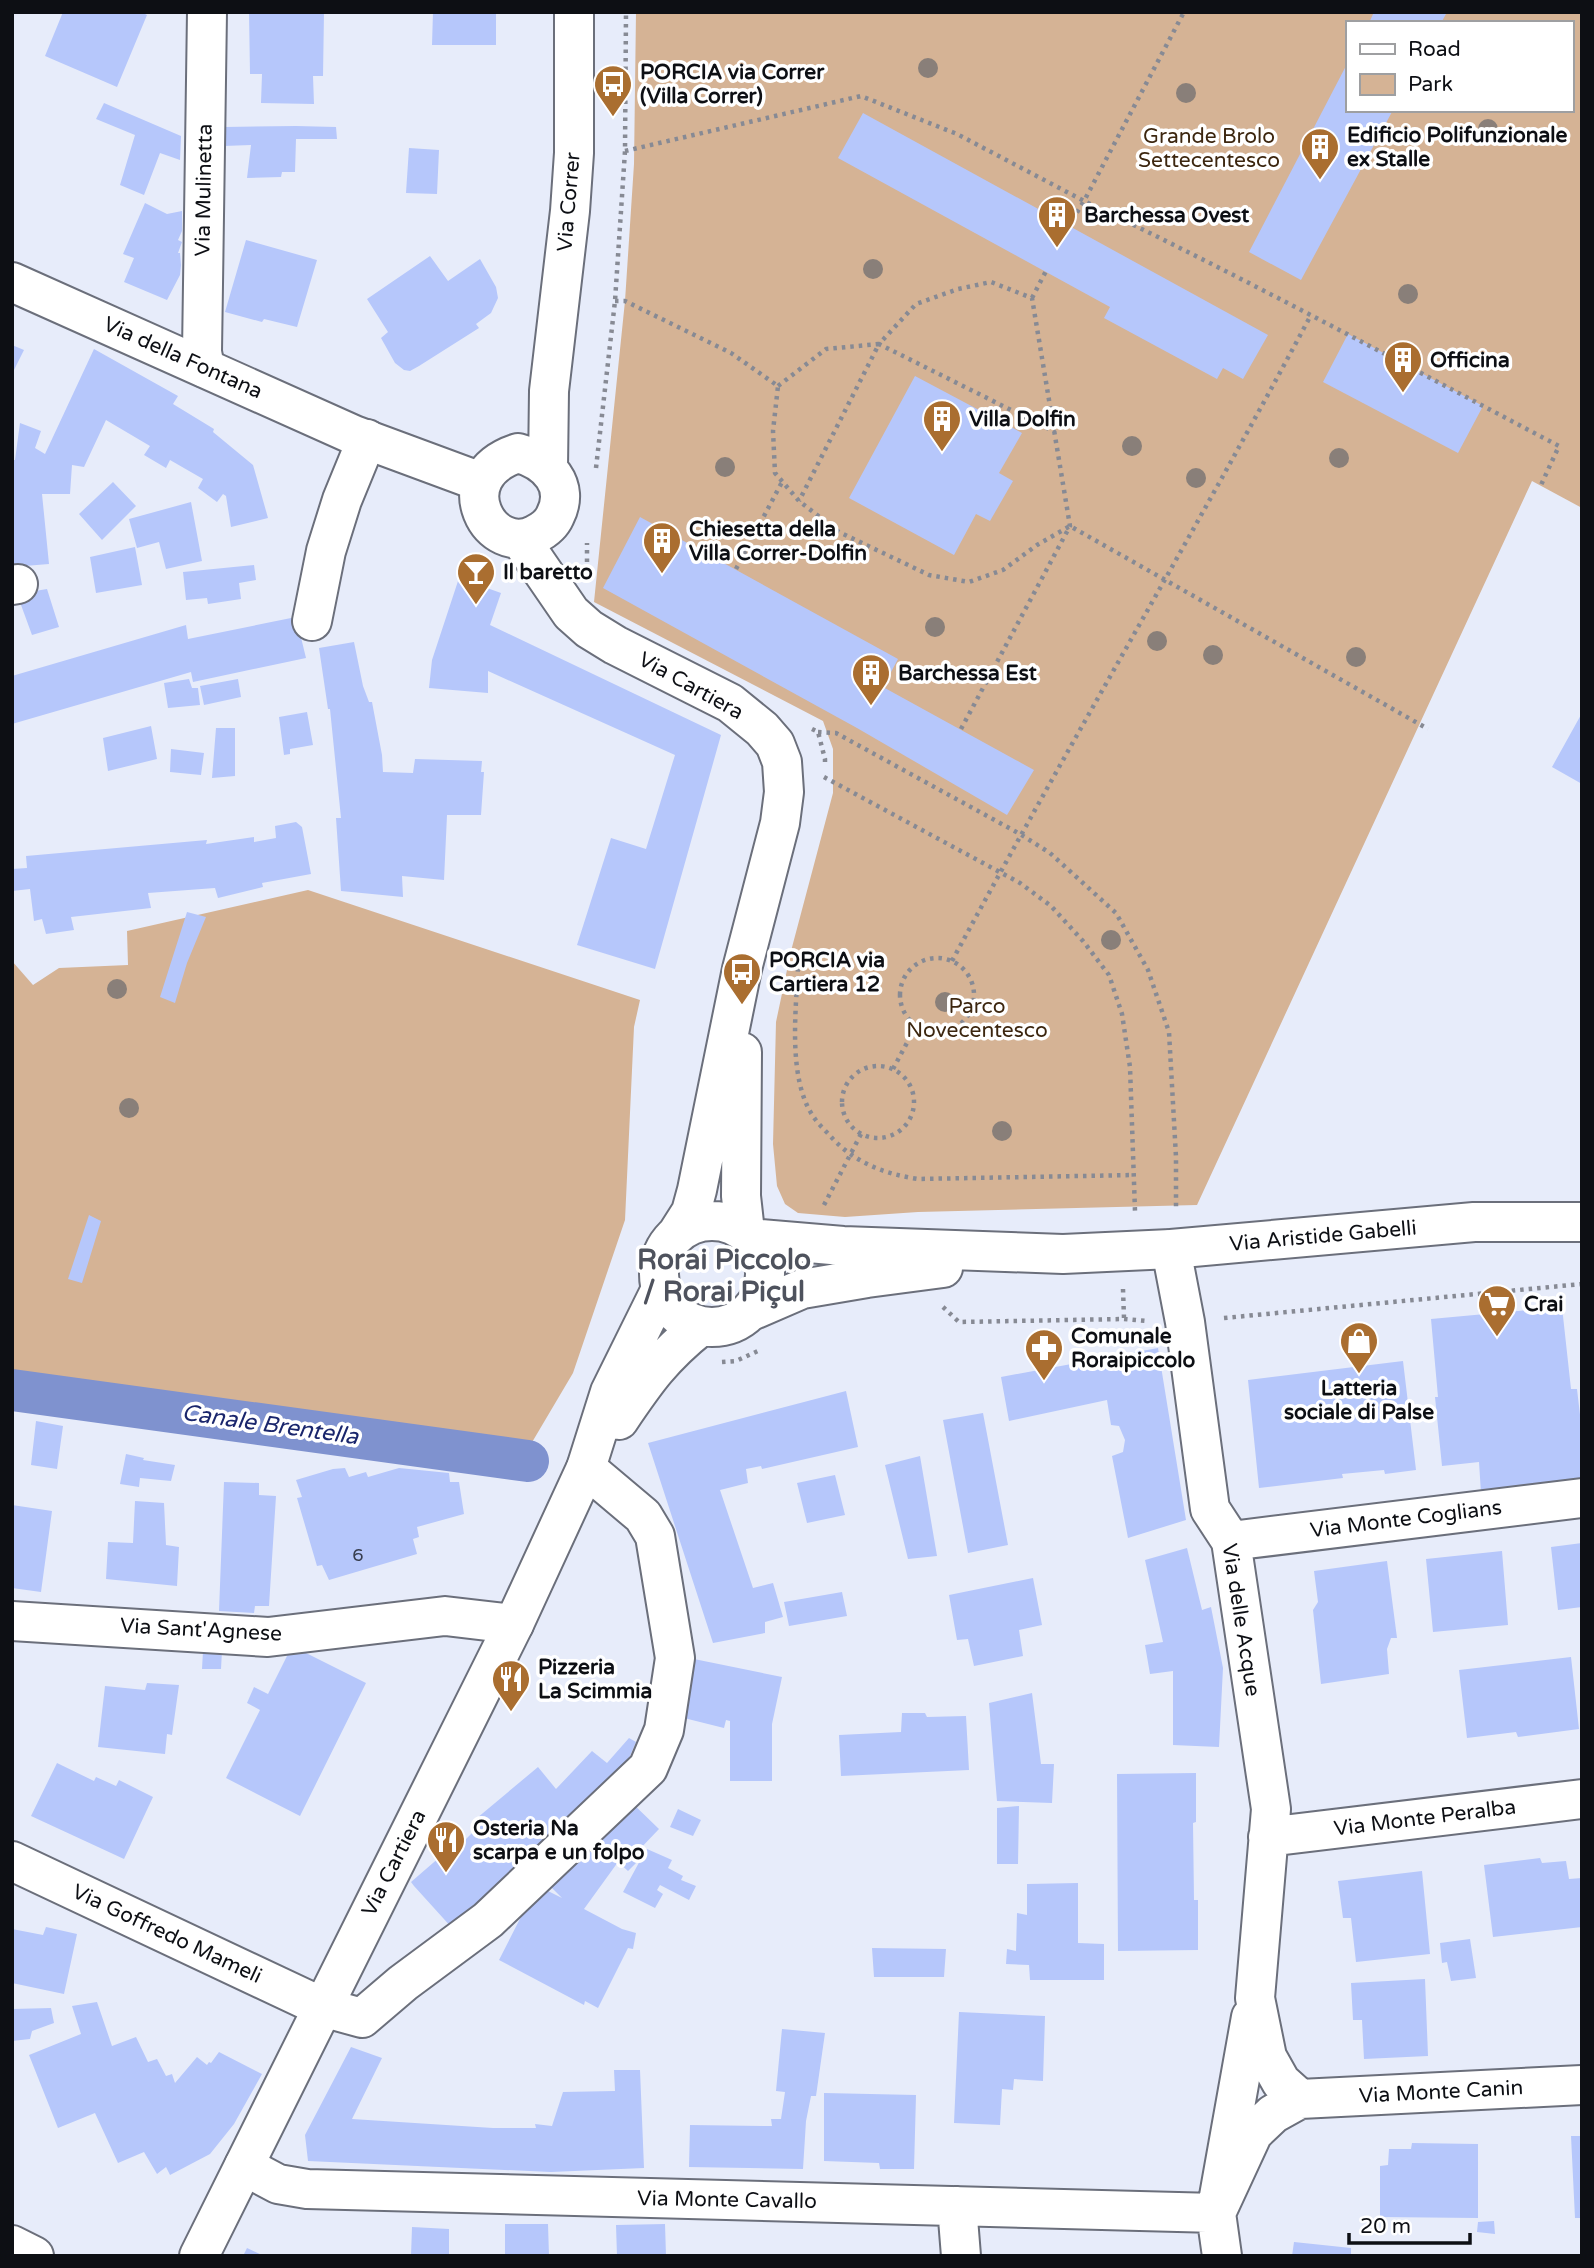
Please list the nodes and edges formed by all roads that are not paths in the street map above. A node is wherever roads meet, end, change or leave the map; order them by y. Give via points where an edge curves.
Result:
1 (207, 12) edge
2 (574, 12) edge
3 (12, 282) edge
4 (205, 368) junction
5 (362, 439) junction
6 (533, 460) junction
7 (481, 495) junction
8 (533, 534) junction
9 (313, 621) dead end
10 (742, 969) junction
11 (1582, 1223) edge
12 (677, 1234) junction
13 (1173, 1234) junction
14 (748, 1235) junction
15 (1063, 1254) junction
16 (661, 1289) junction
17 (751, 1311) junction
18 (701, 1326) junction
19 (586, 1468) junction
20 (1582, 1498) edge
21 (1231, 1541) junction
22 (12, 1620) edge
23 (514, 1624) junction
24 (1582, 1800) edge
25 (1268, 1838) junction
26 (12, 1861) edge
27 (1255, 1998) junction
28 (322, 2007) junction
29 (1582, 2085) edge
30 (1300, 2099) junction
31 (244, 2166) junction
32 (957, 2206) junction
33 (1216, 2213) junction
34 (199, 2256) edge
35 (961, 2256) edge
36 (1222, 2256) edge

1 - 4 street, Via Mulinetta
2 - 6 street, Via Correr via 574,153 569,211 549,391 536,424
3 - 4 street, Via della Fontana
4 - 5 street, Via della Fontana
5 - 7 street, Via della Fontana
5 - 9 street via 326,551
6 - 7 street, Via Correr via 503,458 490,467
6 - 8 street via 557,482 560,500 555,516
7 - 8 street via 491,527 509,537
8 - 10 street, Via Cartiera via 556,592 589,629 730,703 775,744 782,762 784,792 780,823
10 - 12 street, Via Cartiera via 697,1190 691,1212
10 - 14 street, Via Cartiera via 741,1173
11 - 13 street, Via Aristide Gabelli via 1475,1222
12 - 14 street via 710,1221 731,1224
12 - 16 street, Via Cartiera via 661,1259
13 - 15 street, Via Aristide Gabelli
13 - 21 street, Via delle Acque via 1210,1510
14 - 15 street, Via Aristide Gabelli via 843,1246
14 - 17 street, Via Cartiera via 762,1254 765,1272 761,1295
15 - 17 street, Via Aristide Gabelli via 802,1289
16 - 18 street via 670,1306
16 - 19 street, Via Cartiera via 610,1392
17 - 18 street via 737,1322
18 - 19 street, Via Cartiera via 652,1371
19 - 23 street, Via Cartiera
19 - 28 street, Via Goffredo Mameli via 643,1516 655,1536 676,1658 664,1730 648,1768 488,1920 362,2018
20 - 21 street, Via Monte Coglians
21 - 25 street, Via delle Acque via 1270,1809
22 - 23 street, Via Sant'Agnese via 268,1637 445,1616
23 - 28 street, Via Cartiera
24 - 25 street, Via Monte Peralba
25 - 27 street, Via delle Acque
26 - 28 street, Via Goffredo Mameli
27 - 30 street, Via delle Acque via 1267,2057 1282,2082
27 - 33 street, Via delle Acque
28 - 31 street, Via Cartiera
29 - 30 street, Via Monte Canin
30 - 33 street via 1252,2133
31 - 32 street, Via Monte Cavallo via 278,2184 307,2189
31 - 34 street, Via Cartiera
32 - 33 street, Via Monte Cavallo
32 - 35 street
33 - 36 street, Via delle Acque

